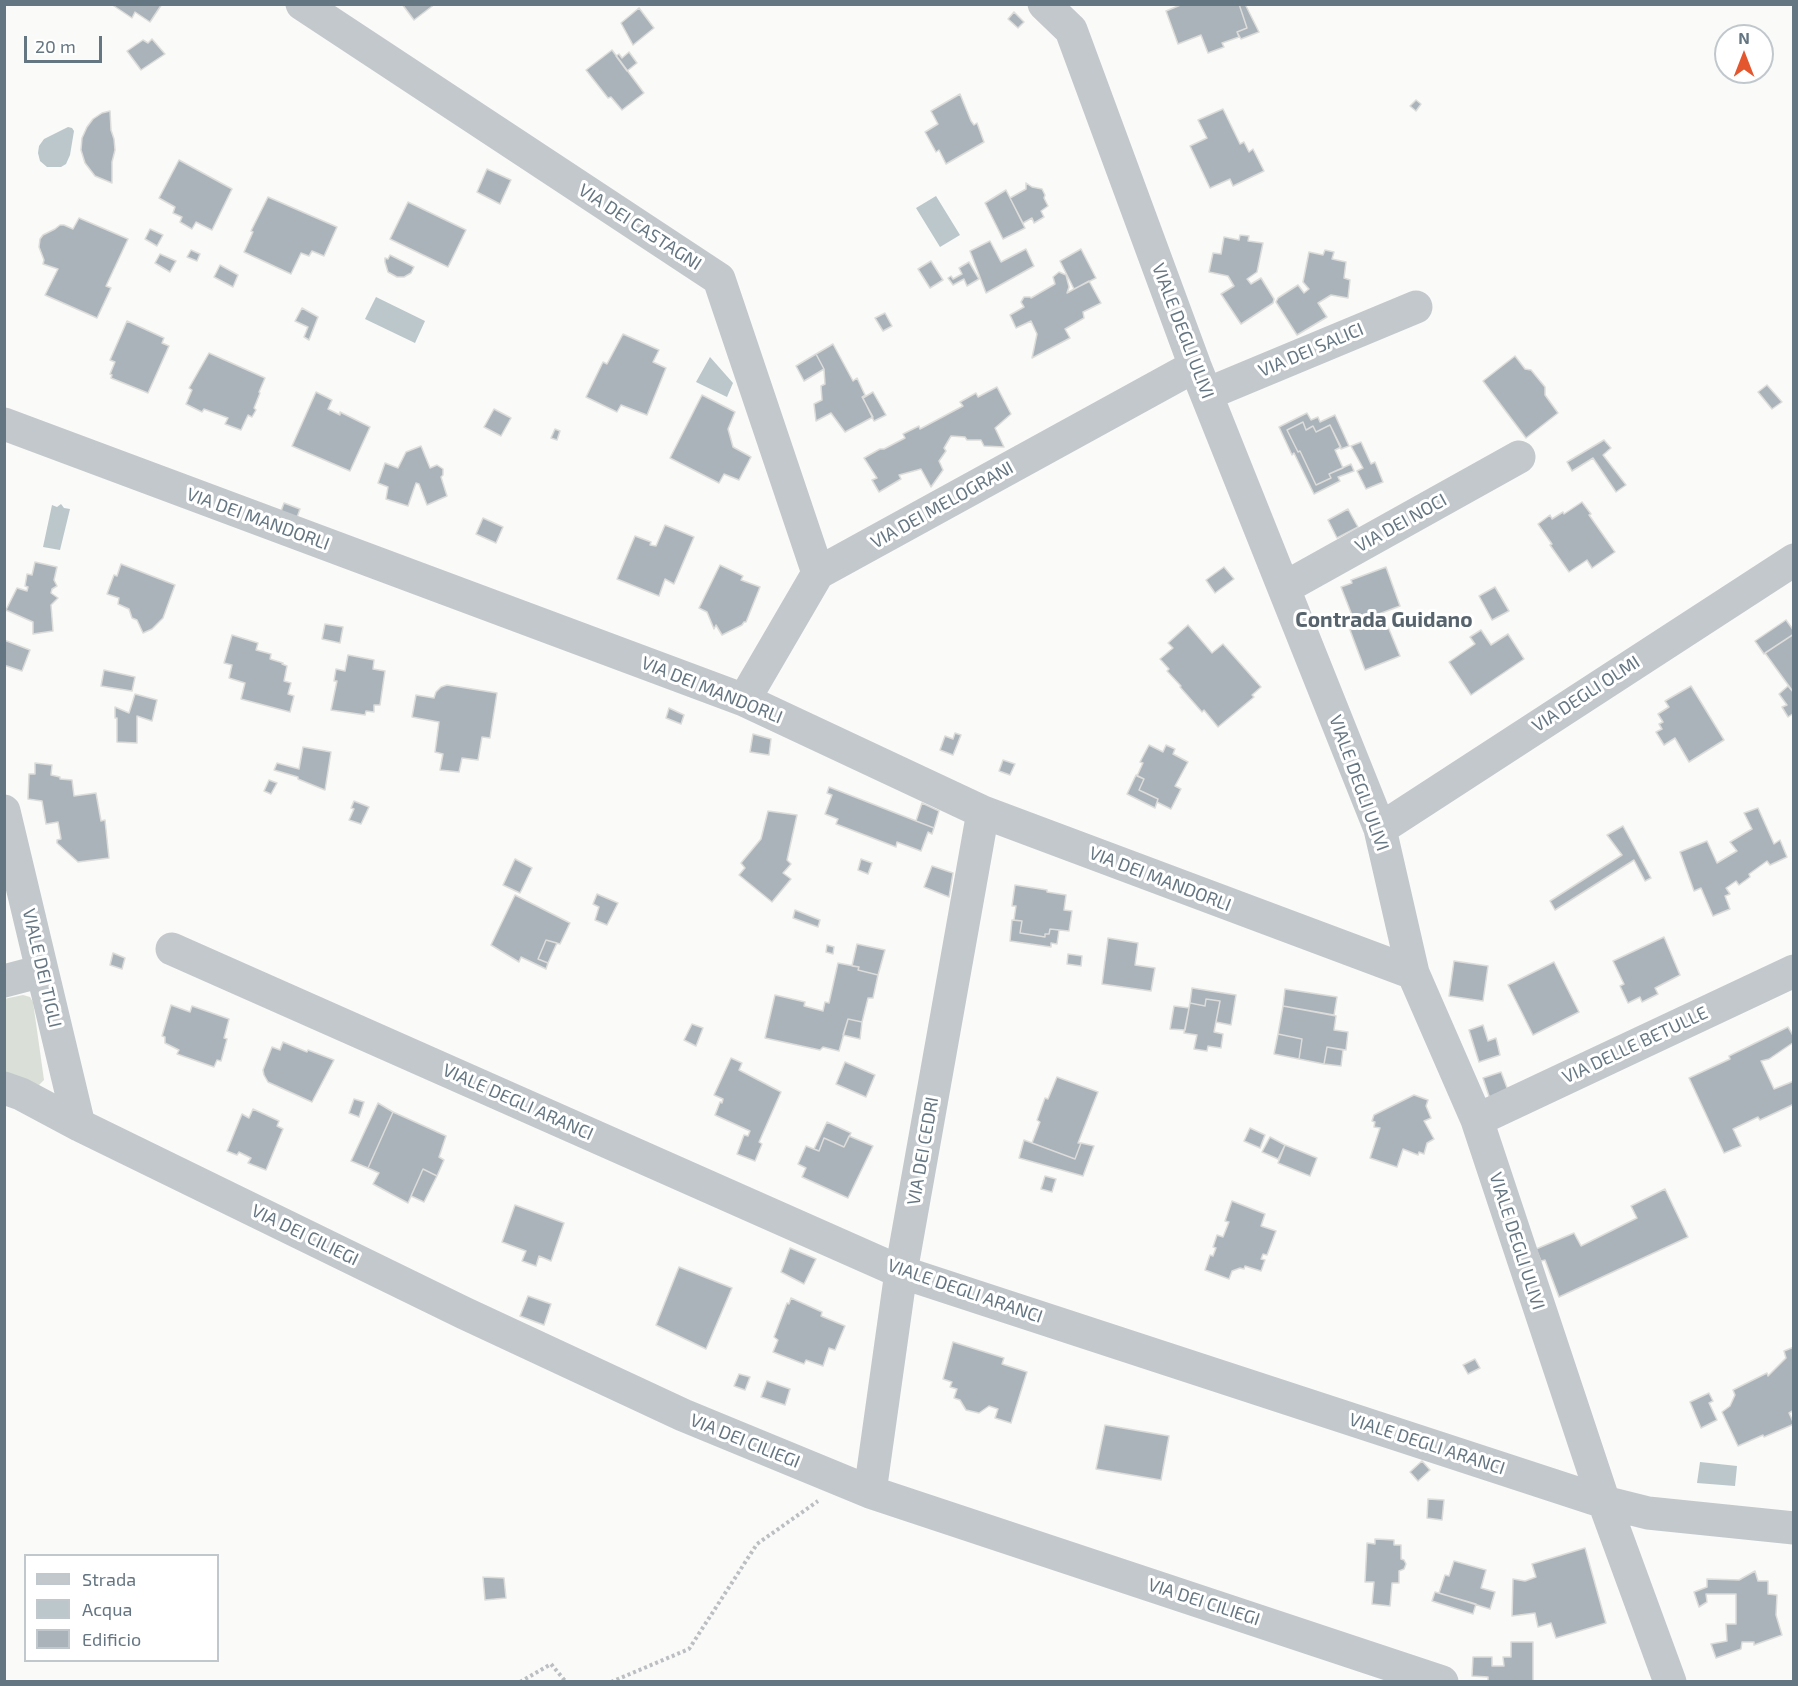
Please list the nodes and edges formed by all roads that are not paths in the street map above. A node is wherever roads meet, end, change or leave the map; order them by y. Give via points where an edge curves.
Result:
1 (302, 4) edge
2 (1044, 4) edge
3 (1416, 307) dead end
4 (1201, 380) junction
5 (4, 424) edge
6 (1519, 457) dead end
7 (1794, 560) edge
8 (818, 573) junction
9 (1284, 588) junction
10 (744, 700) junction
11 (4, 811) edge
12 (983, 812) junction
13 (1380, 829) junction
14 (172, 949) dead end
15 (42, 971) junction
16 (1794, 971) edge
17 (1413, 973) junction
18 (4, 981) edge
19 (4, 1088) edge
20 (1477, 1120) junction
21 (79, 1125) junction
22 (902, 1272) junction
23 (857, 1486) junction
24 (1604, 1502) junction
25 (1794, 1528) edge
26 (1442, 1682) edge
27 (1670, 1682) edge

1 - 8 street, VIA DEI CASTAGNI via 719,279
2 - 4 street, VIALE DEGLI ULIVI via 1071,30
3 - 4 street, VIA DEI SALICI
4 - 8 street, VIA DEI MELOGRANI
4 - 9 street, VIALE DEGLI ULIVI
5 - 10 street, VIA DEI MANDORLI
6 - 9 street, VIA DEI NOCI
7 - 13 street, VIA DEGLI OLMI
8 - 10 street
9 - 13 street, VIALE DEGLI ULIVI
10 - 12 street, VIA DEI MANDORLI
11 - 15 street, VIALE DEI TIGLI
12 - 17 street, VIA DEI MANDORLI
12 - 22 street, VIA DEI CEDRI
13 - 17 street, VIALE DEGLI ULIVI
14 - 22 street, VIALE DEGLI ARANCI
15 - 18 street
15 - 21 street, VIALE DEI TIGLI
16 - 20 street, VIA DELLE BETULLE
17 - 20 street, VIALE DEGLI ULIVI
19 - 21 street, VIA DEI CILIEGI
20 - 24 street, VIALE DEGLI ULIVI
21 - 23 street, VIA DEI CILIEGI via 672,1411
22 - 23 street, VIA DEI CEDRI
22 - 24 street, VIALE DEGLI ARANCI
23 - 26 street, VIA DEI CILIEGI
24 - 25 street, VIALE DEGLI ARANCI via 1648,1513
24 - 27 street, VIALE DEGLI ULIVI

